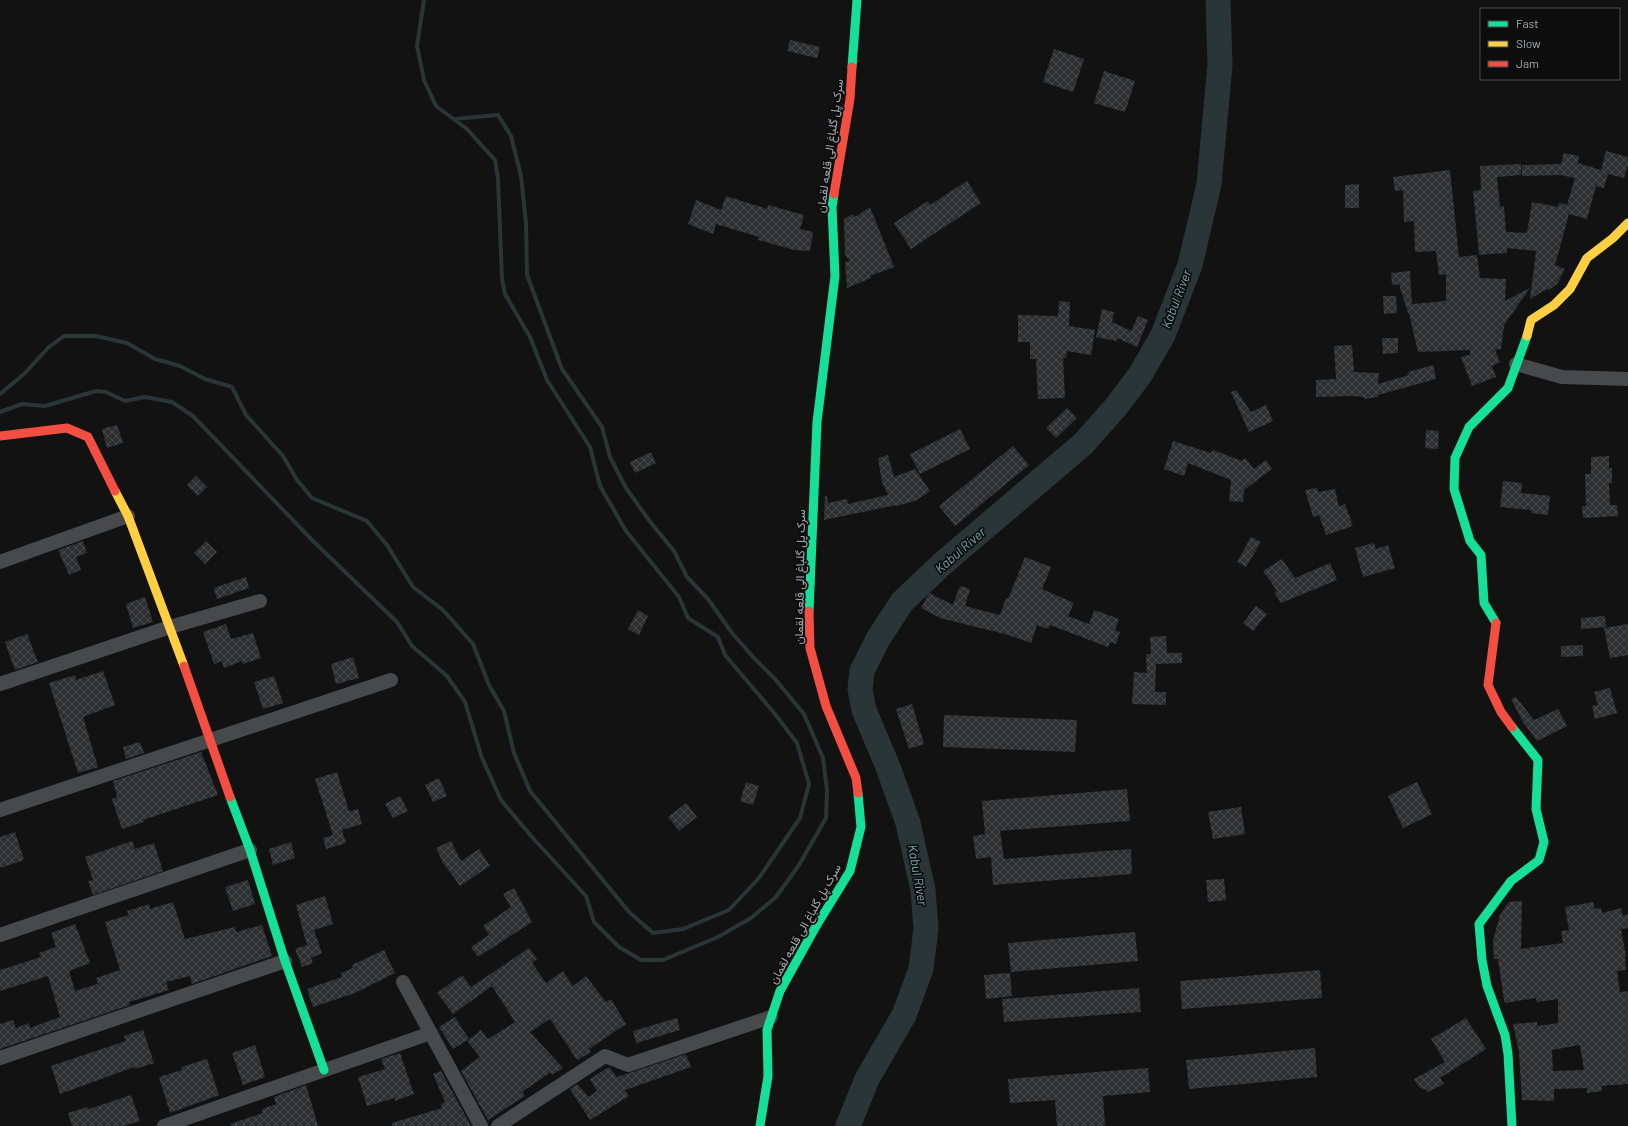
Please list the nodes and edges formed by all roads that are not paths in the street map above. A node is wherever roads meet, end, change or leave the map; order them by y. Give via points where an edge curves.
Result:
1 (857, 0) edge
2 (1628, 223) edge
3 (1516, 364) junction
4 (1628, 379) edge
5 (0, 436) edge
6 (128, 516) junction
7 (0, 562) edge
8 (260, 601) dead end
9 (170, 628) junction
10 (391, 680) dead end
11 (0, 684) edge
12 (209, 742) junction
13 (0, 810) edge
14 (250, 850) junction
15 (0, 935) edge
16 (286, 961) junction
17 (403, 982) dead end
18 (772, 1017) junction
19 (430, 1033) junction
20 (0, 1058) edge
21 (324, 1070) junction
22 (164, 1126) edge
23 (482, 1126) edge
24 (498, 1126) edge
25 (760, 1126) edge
26 (1512, 1126) edge

1 - 18 street, سرک پل گلباغ الی قلعه لقمان via 850,98 832,207 835,276 817,422 809,597 810,648 826,706 856,778 861,827 850,871 780,991
2 - 3 street via 1587,258 1570,289 1554,305 1531,320
3 - 4 street via 1562,377
3 - 26 street via 1508,388 1469,427 1455,458 1454,489 1470,541 1481,554 1484,603 1496,624 1488,685 1501,712 1538,760 1536,809 1544,842 1539,860 1511,881 1479,924 1487,986 1505,1035
5 - 6 street via 67,428 88,437
6 - 7 street
6 - 9 street
8 - 9 street
9 - 11 street
9 - 12 street
10 - 12 street
12 - 13 street
12 - 14 street
14 - 15 street
14 - 16 street
16 - 20 street
16 - 21 street
17 - 19 street
18 - 24 street via 628,1065 606,1056
18 - 25 street, سرک پل گلباغ الی قلعه لقمان via 767,1030 768,1076
19 - 21 street
19 - 23 street
21 - 22 street

